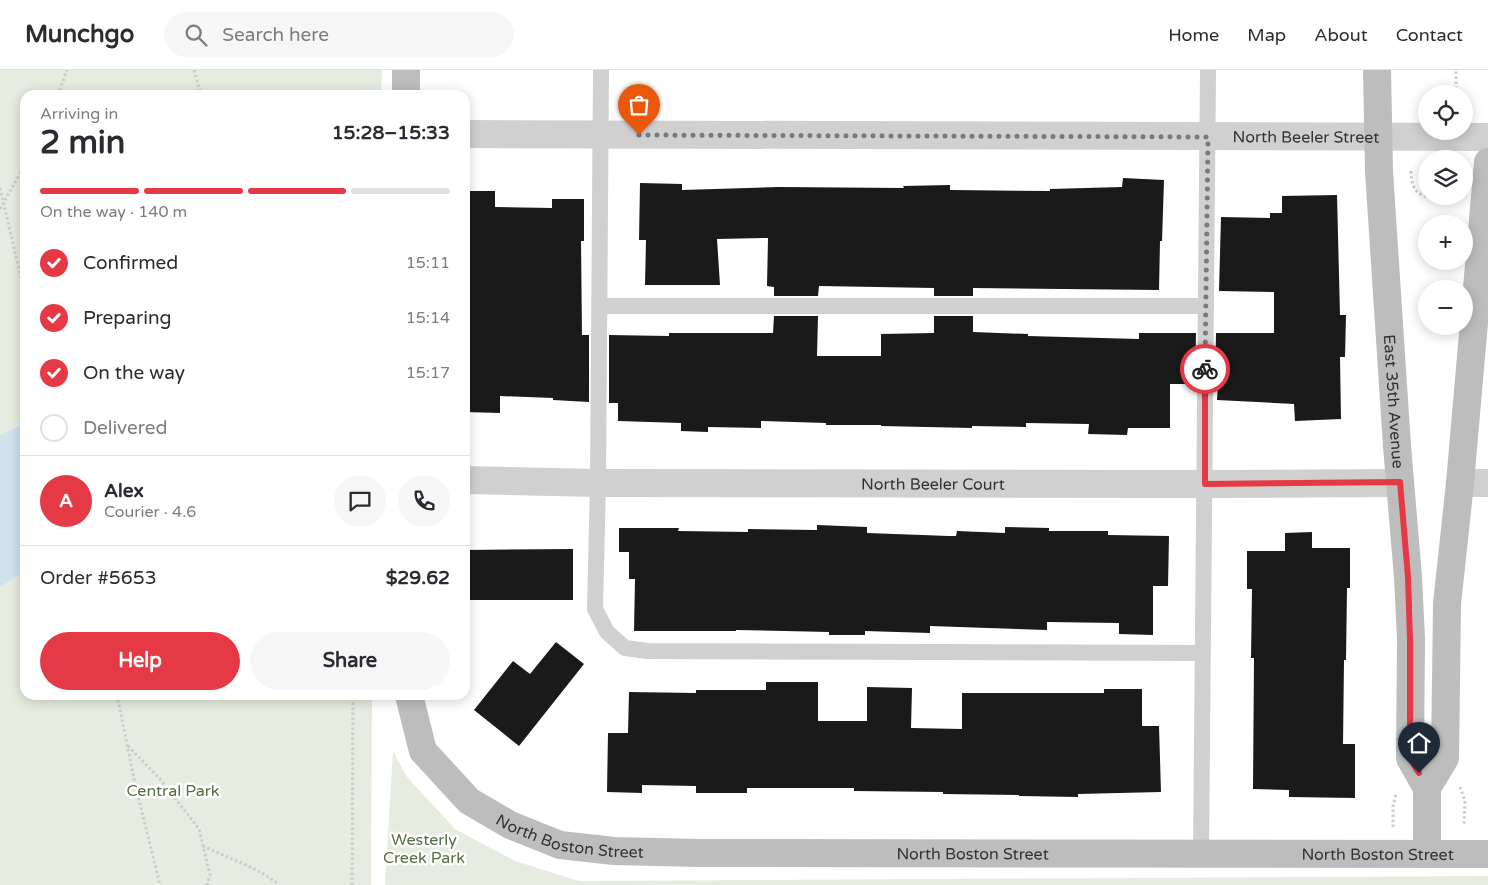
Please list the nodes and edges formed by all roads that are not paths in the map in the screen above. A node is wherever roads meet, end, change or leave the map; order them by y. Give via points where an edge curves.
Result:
1 (406, 70) edge
2 (600, 70) edge
3 (1208, 70) edge
4 (1377, 70) edge
5 (406, 90) edge
6 (470, 134) edge
7 (600, 135) junction
8 (1208, 137) junction
9 (1377, 137) junction
10 (1488, 137) edge
11 (1488, 162) edge
12 (600, 306) junction
13 (1206, 306) junction
14 (470, 480) edge
15 (1400, 482) junction
16 (598, 483) junction
17 (1460, 483) junction
18 (1488, 483) edge
19 (1205, 484) junction
20 (1202, 653) junction
21 (410, 700) edge
22 (1428, 788) junction
23 (1428, 853) junction
24 (1488, 854) edge
25 (1201, 855) junction

1 - 5 street
2 - 7 lane
3 - 8 lane
4 - 9 street, East 35th Avenue
6 - 7 street, North Beeler Street
7 - 8 street, North Beeler Street
7 - 12 lane
8 - 9 street, North Beeler Street
8 - 13 lane
9 - 10 street, North Beeler Street
9 - 15 street, East 35th Avenue
11 - 17 street
12 - 13 lane
12 - 16 lane
13 - 19 lane
14 - 16 street, North Beeler Court
15 - 19 street, North Beeler Court
15 - 22 street, East 35th Avenue via 1408,577 1410,758
16 - 19 street, North Beeler Court
16 - 20 lane via 595,609 607,632 625,648 658,651
17 - 18 street
17 - 22 street via 1447,604 1445,758
19 - 20 lane
20 - 25 lane
21 - 25 street, North Boston Street via 423,751 469,801 510,825 560,845 614,851 700,853
22 - 23 street
23 - 24 street, North Boston Street
23 - 25 street, North Boston Street

